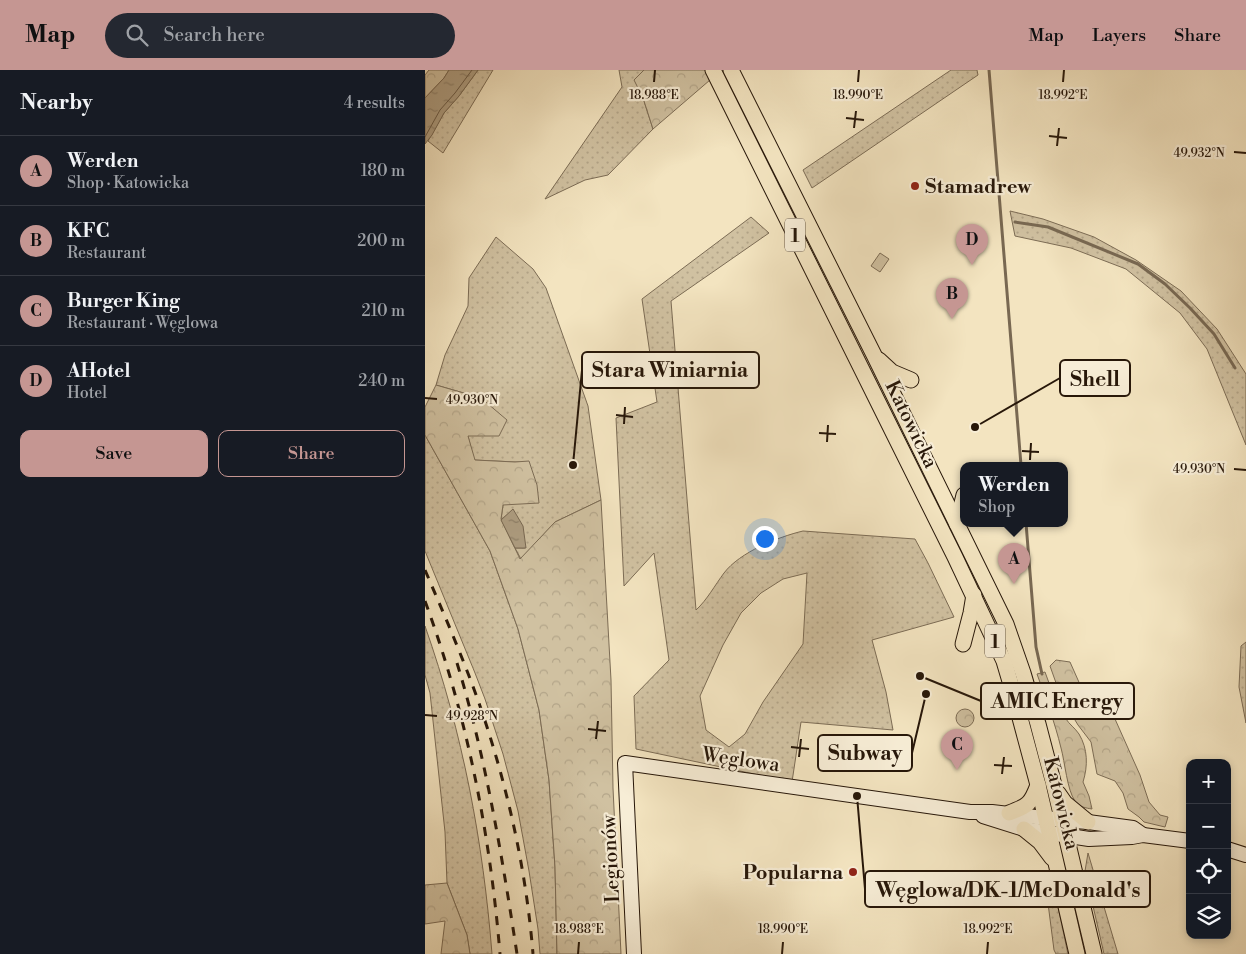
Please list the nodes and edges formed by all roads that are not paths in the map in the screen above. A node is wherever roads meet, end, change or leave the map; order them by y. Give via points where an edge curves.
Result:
1 (713, 70) edge
2 (731, 70) edge
3 (874, 355) junction
4 (911, 380) dead end
5 (960, 512) edge
6 (957, 524) junction
7 (974, 595) junction
8 (963, 644) dead end
9 (625, 763) joint
10 (1038, 785) junction
11 (1055, 789) junction
12 (970, 812) junction
13 (1009, 813) junction
14 (1045, 818) junction
15 (1062, 820) junction
16 (1087, 822) junction
17 (1024, 829) junction
18 (1049, 834) junction
19 (1143, 834) junction
20 (1066, 836) junction
21 (1186, 840) edge
22 (1231, 850) edge
23 (1246, 855) edge
24 (1057, 867) junction
25 (634, 954) edge
26 (1077, 954) edge
27 (1094, 954) edge

1 - 7 main road, Katowicka / 1
2 - 3 main road, Katowicka / 1
3 - 4 main road via 892,372
3 - 6 main road, Katowicka / 1
5 - 6 main road
6 - 11 main road, Katowicka / 1 via 1006,624 1030,696
7 - 8 main road
7 - 10 main road, Katowicka / 1 via 1004,661
9 - 12 street, Węglowa
9 - 25 street, Legionów
10 - 13 main road via 1032,800 1023,808
10 - 14 main road, Katowicka / 1
11 - 15 main road, Katowicka / 1
11 - 16 main road via 1065,803
12 - 13 street, Węglowa
12 - 17 street, Węglowa
13 - 14 street, Węglowa
14 - 15 street, Węglowa
14 - 18 main road, Katowicka / 1
15 - 16 street, Węglowa
15 - 20 main road, Katowicka / 1
16 - 19 street, Węglowa via 1133,828
17 - 18 street, Węglowa
17 - 24 main road via 1041,842
18 - 20 street, Węglowa
18 - 24 main road, Katowicka / 1
19 - 20 street, Węglowa via 1089,839
19 - 21 street, Węglowa
20 - 27 main road, Katowicka / 1
22 - 23 street
24 - 26 main road, Katowicka / 1

